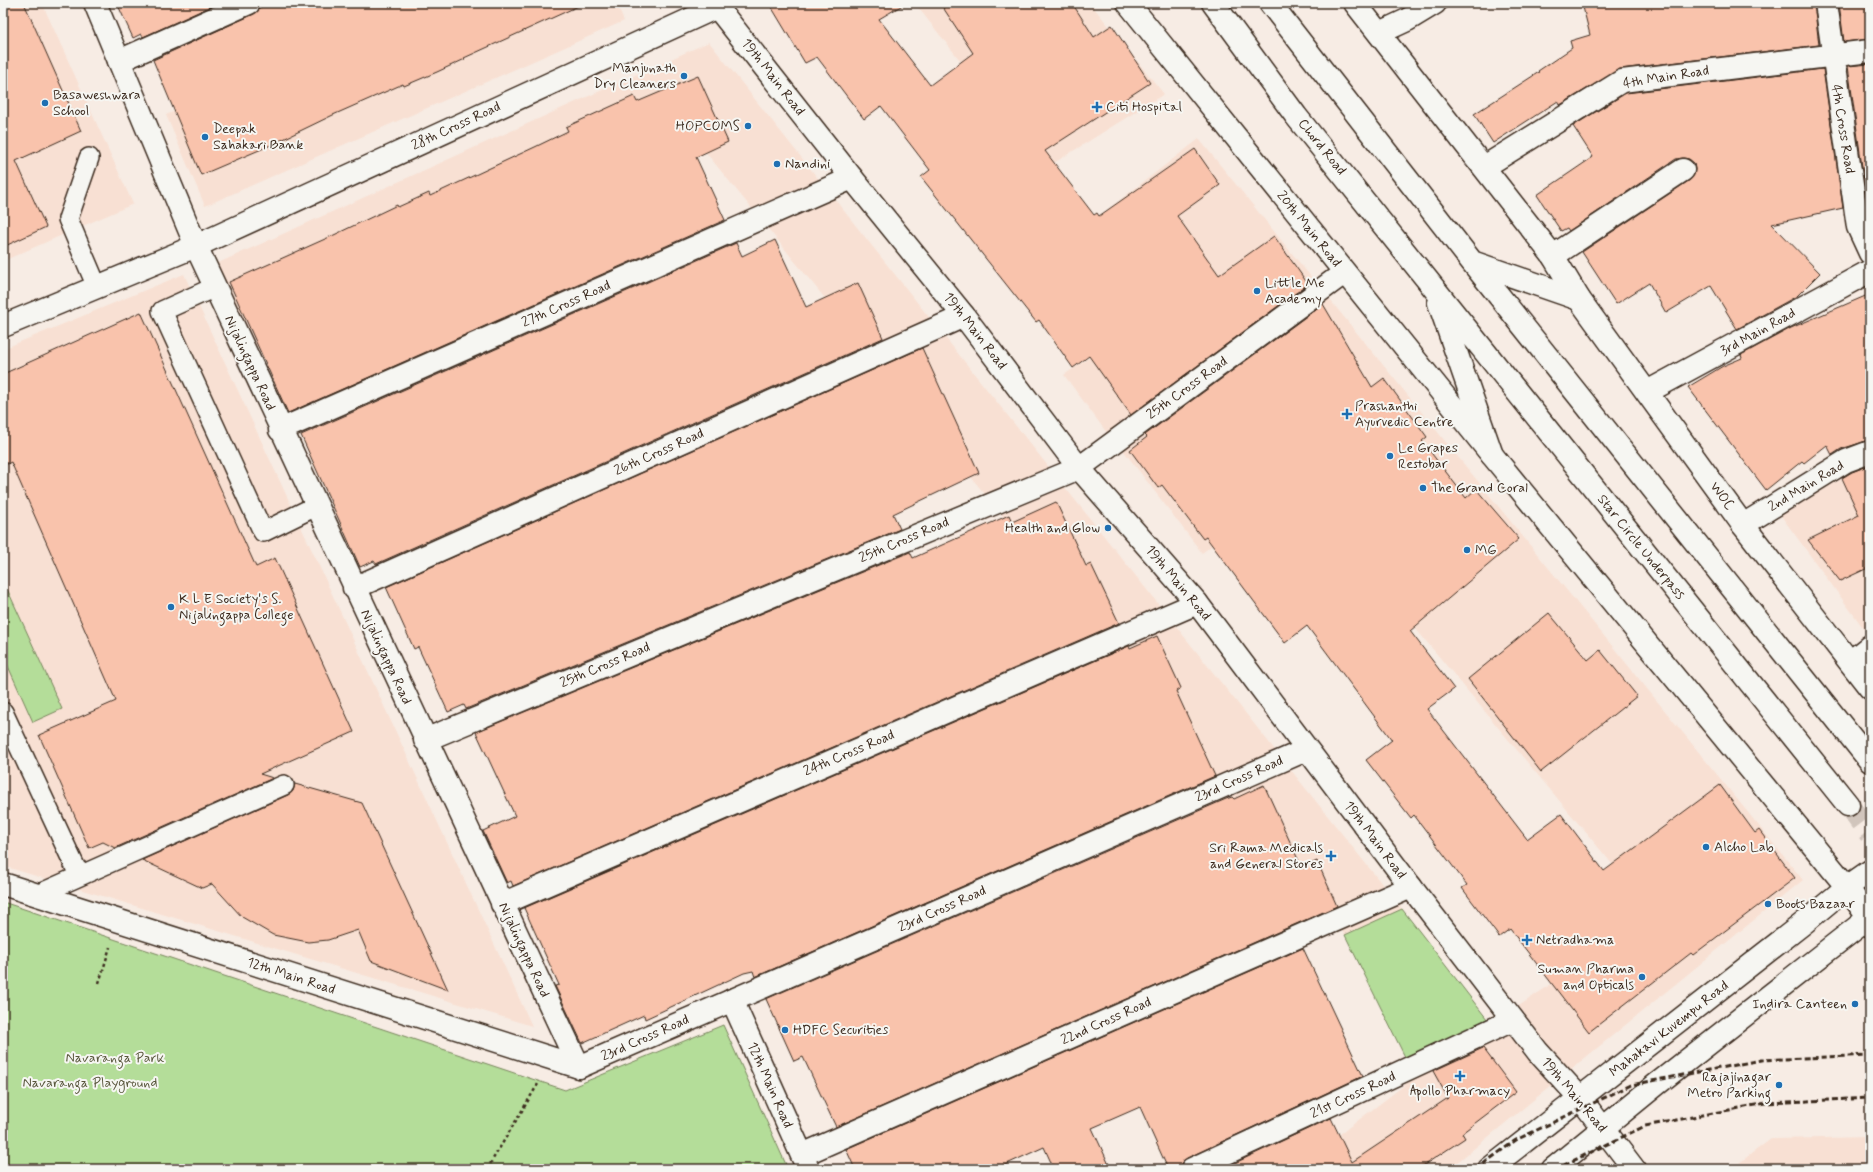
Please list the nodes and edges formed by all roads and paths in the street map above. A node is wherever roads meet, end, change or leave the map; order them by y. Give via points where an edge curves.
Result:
1 (95, 3) edge
2 (249, 3) edge
3 (1128, 3) edge
4 (1213, 3) edge
5 (1270, 3) edge
6 (1355, 3) edge
7 (1435, 3) edge
8 (1826, 3) edge
9 (715, 5) edge
10 (1378, 33) junction
11 (1870, 51) edge
12 (1832, 55) junction
13 (119, 61) junction
14 (89, 158) dead end
15 (1484, 167) junction
16 (1683, 170) dead end
17 (852, 178) junction
18 (196, 246) junction
19 (1870, 253) edge
20 (1553, 256) junction
21 (1472, 262) junction
22 (1870, 271) edge
23 (1344, 273) junction
24 (97, 287) junction
25 (215, 287) junction
26 (1434, 289) junction
27 (1579, 299) junction
28 (964, 316) junction
29 (3, 326) edge
30 (1647, 392) junction
31 (280, 430) junction
32 (1870, 452) edge
33 (1492, 455) junction
34 (1079, 468) junction
35 (316, 506) junction
36 (1743, 525) junction
37 (354, 588) junction
38 (1197, 603) junction
39 (1870, 646) edge
40 (1850, 662) junction
41 (1870, 688) edge
42 (3, 712) edge
43 (425, 740) junction
44 (1306, 750) junction
45 (1870, 761) edge
46 (284, 785) dead end
47 (1848, 805) tunnel mouth
48 (1870, 871) edge
49 (79, 875) junction
50 (3, 884) edge
51 (1411, 887) junction
52 (1847, 887) junction
53 (37, 895) junction
54 (502, 904) junction
55 (1870, 918) edge
56 (118, 921) junction
57 (99, 983) dead end
58 (732, 1000) junction
59 (1513, 1020) junction
60 (552, 1059) junction
61 (579, 1067) junction
62 (1580, 1098) junction
63 (1603, 1129) junction
64 (805, 1162) edge
65 (487, 1169) edge
66 (1192, 1169) edge
67 (1489, 1169) edge
68 (1553, 1169) edge
69 (1634, 1169) edge

1 - 13 street, Nijalingappa Road
2 - 13 street
3 - 23 street, 20th Main Road
4 - 26 street, Chord Road via 1296,116
5 - 21 street
6 - 10 street, WOC
7 - 10 street via 1407,20
8 - 12 street, 4th Cross Road
9 - 17 street, 19th Main Road
9 - 18 street, 28th Cross Road
10 - 15 street, WOC
11 - 12 street, 4th Main Road
12 - 15 street, 4th Main Road via 1622,81
12 - 19 street, 4th Cross Road via 1858,228
13 - 18 street, Nijalingappa Road
14 - 24 lane via 68,219
15 - 20 street, WOC
16 - 20 street
17 - 28 street, 19th Main Road
17 - 31 street, 27th Cross Road
18 - 24 street, 28th Cross Road
18 - 25 street, Nijalingappa Road
20 - 27 street, WOC
21 - 27 street
21 - 45 street
22 - 30 street, 3rd Main Road
23 - 33 street, 20th Main Road
23 - 34 street, 25th Cross Road
24 - 29 street, 28th Cross Road
25 - 31 street, Nijalingappa Road
25 - 35 lane via 162,311 263,532
26 - 33 street
26 - 47 street, Star Circle Underpass
27 - 30 street, WOC
28 - 34 street, 19th Main Road
28 - 37 street, 26th Cross Road
30 - 36 street, WOC
31 - 35 street, Nijalingappa Road
32 - 36 street, 2nd Main Road via 1846,461
33 - 52 street, 20th Main Road
34 - 38 street, 19th Main Road
34 - 43 street, 25th Cross Road
35 - 37 street, Nijalingappa Road
36 - 40 street, WOC
37 - 43 street, Nijalingappa Road
38 - 44 street, 19th Main Road
38 - 54 street, 24th Cross Road
39 - 40 street
40 - 41 street, WOC
42 - 49 lane
43 - 54 street, Nijalingappa Road
44 - 51 street, 19th Main Road
44 - 58 street, 23rd Cross Road
46 - 49 lane
48 - 52 street, Mahakavi Kuvempu Road
49 - 53 lane
50 - 53 street, 12th Main Road
51 - 59 street, 19th Main Road
51 - 64 street, 22nd Cross Road
52 - 55 street, 20th Main Road
52 - 62 street, Mahakavi Kuvempu Road
53 - 56 street, 12th Main Road
54 - 61 street, Nijalingappa Road
55 - 63 street
56 - 57 path
56 - 60 street, 12th Main Road
58 - 61 street, 23rd Cross Road
58 - 64 street, 12th Main Road
59 - 62 street, 19th Main Road
59 - 66 street, 21st Cross Road
60 - 61 street, 12th Main Road
60 - 65 path
62 - 63 street, 19th Main Road
62 - 67 street, Mahakavi Kuvempu Road
63 - 68 street
63 - 69 street, 19th Main Road

